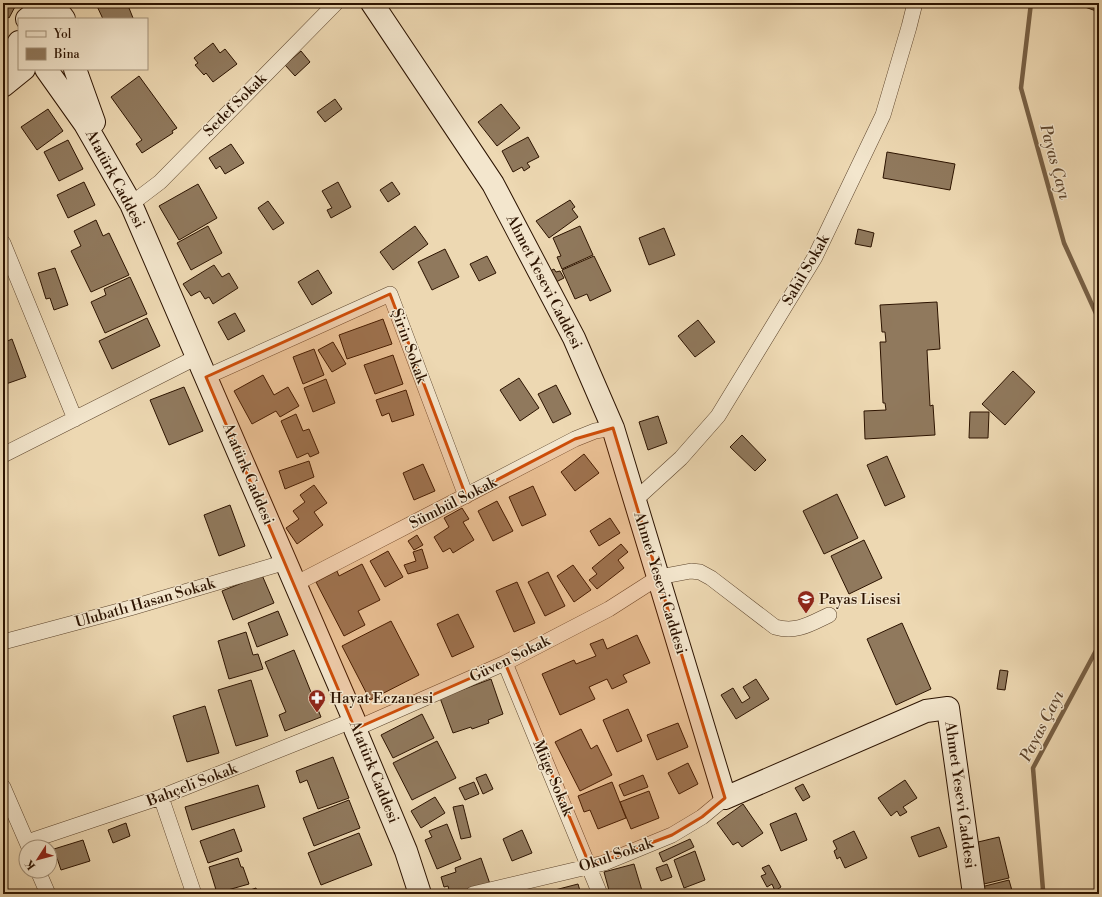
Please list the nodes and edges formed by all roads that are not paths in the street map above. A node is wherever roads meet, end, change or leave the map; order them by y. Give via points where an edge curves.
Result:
1 (32, 3) edge
2 (63, 3) edge
3 (336, 3) edge
4 (372, 3) edge
5 (915, 3) edge
6 (27, 18) edge
7 (28, 18) edge
8 (63, 18) edge
9 (64, 18) edge
10 (18, 44) edge
11 (3, 68) edge
12 (23, 70) edge
13 (47, 70) edge
14 (75, 70) edge
15 (3, 86) edge
16 (131, 204) junction
17 (3, 243) edge
18 (202, 367) junction
19 (75, 419) junction
20 (613, 428) junction
21 (4, 452) edge
22 (466, 496) junction
23 (634, 500) junction
24 (286, 562) junction
25 (659, 577) junction
26 (295, 584) junction
27 (829, 615) dead end
28 (3, 642) edge
29 (505, 662) junction
30 (355, 725) junction
31 (3, 787) edge
32 (161, 797) junction
33 (725, 798) junction
34 (26, 839) edge
35 (42, 839) edge
36 (590, 866) junction
37 (41, 879) edge
38 (48, 894) edge
39 (194, 894) edge
40 (420, 894) edge
41 (473, 894) edge
42 (600, 894) edge
43 (974, 894) edge

1 - 6 street
2 - 9 street
3 - 16 street, Sedef Sokak via 160,182
4 - 20 street, Ahmet Yesevi Caddesi via 493,184 574,338
5 - 23 street, Sahil Sokak via 883,115 815,257 718,416 681,458
7 - 8 street via 45,7 51,7
10 - 11 street
12 - 15 street
13 - 16 street, Atatürk Caddesi via 85,124
14 - 16 street via 90,113
16 - 18 street, Atatürk Caddesi
17 - 19 street
18 - 19 street
18 - 22 street, Şirin Sokak via 390,294
18 - 24 street, Atatürk Caddesi
19 - 21 street
20 - 22 street, Sümbül Sokak via 595,431 575,439
20 - 23 street, Ahmet Yesevi Caddesi
22 - 26 street, Sümbül Sokak
23 - 25 street, Ahmet Yesevi Caddesi
24 - 26 street, Atatürk Caddesi
24 - 28 street, Ulubatlı Hasan Sokak
25 - 27 street via 691,571 700,572 775,627 788,630 803,627
25 - 29 street, Güven Sokak via 610,609
25 - 33 street, Ahmet Yesevi Caddesi
26 - 30 street, Atatürk Caddesi
29 - 30 street, Güven Sokak
29 - 36 street, Müge Sokak
30 - 32 street, Bahçeli Sokak
30 - 40 street, Atatürk Caddesi via 406,851
31 - 34 street
32 - 35 street, Bahçeli Sokak
32 - 39 street
33 - 36 street, Okul Sokak via 702,817 672,835 604,863
33 - 43 street, Ahmet Yesevi Caddesi via 926,711 948,708
36 - 41 street, Okul Sokak
36 - 42 street, Müge Sokak
37 - 38 street

